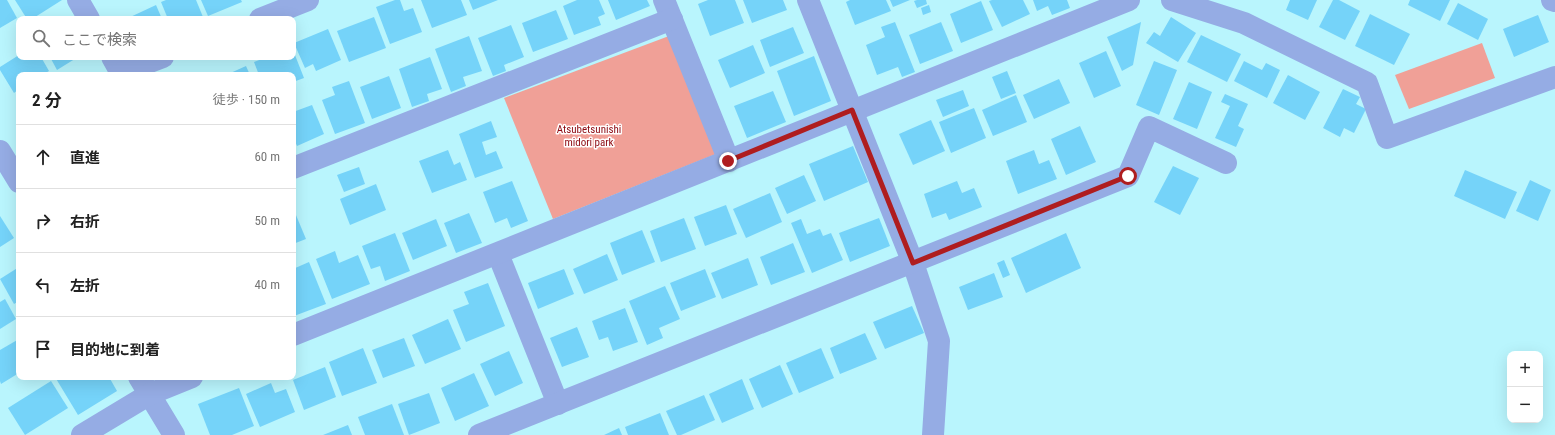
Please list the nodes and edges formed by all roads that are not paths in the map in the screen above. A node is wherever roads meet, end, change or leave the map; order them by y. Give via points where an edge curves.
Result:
1 (78, 0) edge
2 (308, 0) edge
3 (808, 0) edge
4 (1129, 0) edge
5 (1172, 0) edge
6 (1552, 0) edge
7 (1555, 1) edge
8 (668, 10) edge
9 (87, 16) edge
10 (268, 16) edge
11 (151, 60) edge
12 (118, 68) edge
13 (1555, 77) edge
14 (852, 110) junction
15 (0, 151) edge
16 (728, 161) junction
17 (1226, 162) dead end
18 (296, 167) edge
19 (16, 177) edge
20 (498, 254) junction
21 (913, 263) junction
22 (296, 334) edge
23 (176, 380) edge
24 (145, 386) edge
25 (558, 404) junction
26 (82, 435) edge
27 (174, 435) edge
28 (479, 435) edge
29 (933, 435) edge

1 - 9 street
2 - 10 street
3 - 14 street
4 - 14 street
5 - 13 street via 1244,23 1367,83 1387,138
6 - 7 street
8 - 16 street
8 - 18 street
11 - 12 street
14 - 16 street
14 - 21 street
15 - 19 street
16 - 20 street
17 - 21 street via 1149,128 1128,176
20 - 22 street
20 - 25 street
21 - 25 street
21 - 29 street via 939,341
23 - 24 street
24 - 26 street
24 - 27 street
25 - 28 street

